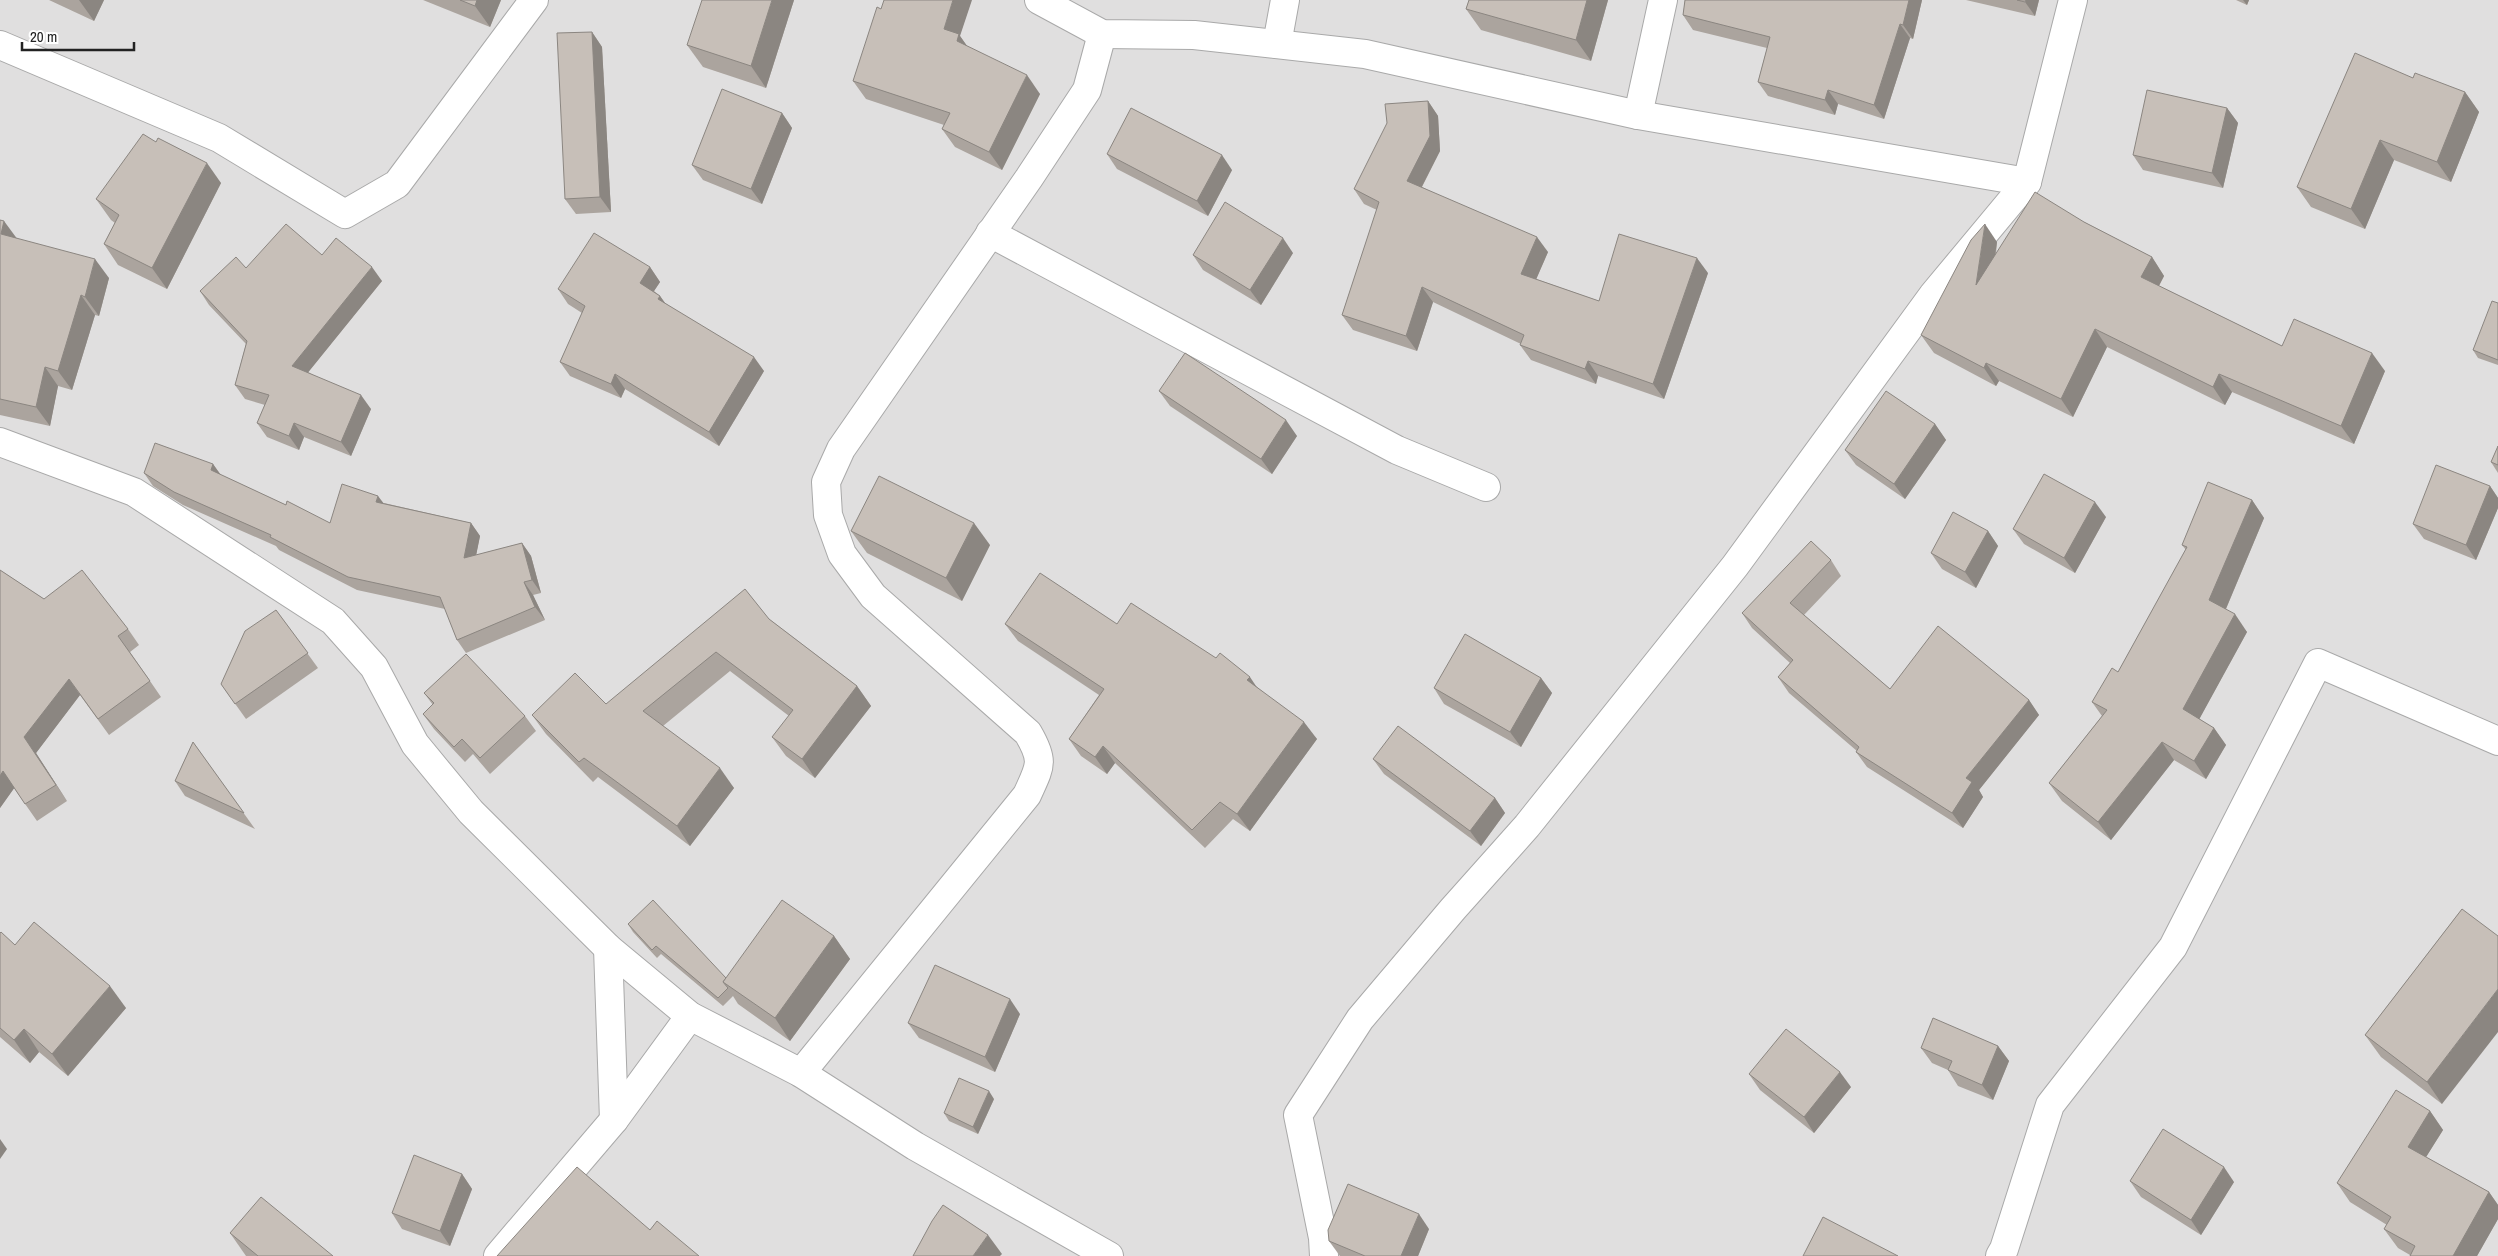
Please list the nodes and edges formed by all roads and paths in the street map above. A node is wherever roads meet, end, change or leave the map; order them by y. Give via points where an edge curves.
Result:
1 (534, 0) edge
2 (1039, 0) edge
3 (1285, 0) edge
4 (1664, 0) edge
5 (2073, 0) edge
6 (1102, 34) junction
7 (1277, 44) junction
8 (0, 45) edge
9 (1638, 115) junction
10 (2027, 182) junction
11 (990, 233) junction
12 (0, 442) edge
13 (1486, 487) dead end
14 (2498, 741) edge
15 (608, 948) junction
16 (690, 1016) junction
17 (801, 1073) junction
18 (614, 1120) junction
19 (498, 1256) edge
20 (1109, 1256) edge
21 (1324, 1256) edge
22 (2000, 1256) edge

1 - 8 street via 397,184 345,214 218,138
2 - 6 street
3 - 7 street
4 - 9 street
5 - 10 street
6 - 7 street via 1194,35
6 - 11 street via 1086,90
7 - 9 street via 1365,54
9 - 10 street
10 - 21 street via 1933,295 1728,574 1527,826 1360,1019 1298,1115
11 - 13 street via 1397,450
11 - 17 street via 841,449 826,482 828,515 842,554 873,596 1028,733 1039,753 1039,769 1026,795
12 - 15 street via 134,492 333,621 374,667 415,744 471,812
14 - 22 street via 2318,663 2173,947 2050,1105
15 - 16 street
15 - 18 street
16 - 17 street
16 - 18 street
17 - 20 street via 915,1146
18 - 19 street

